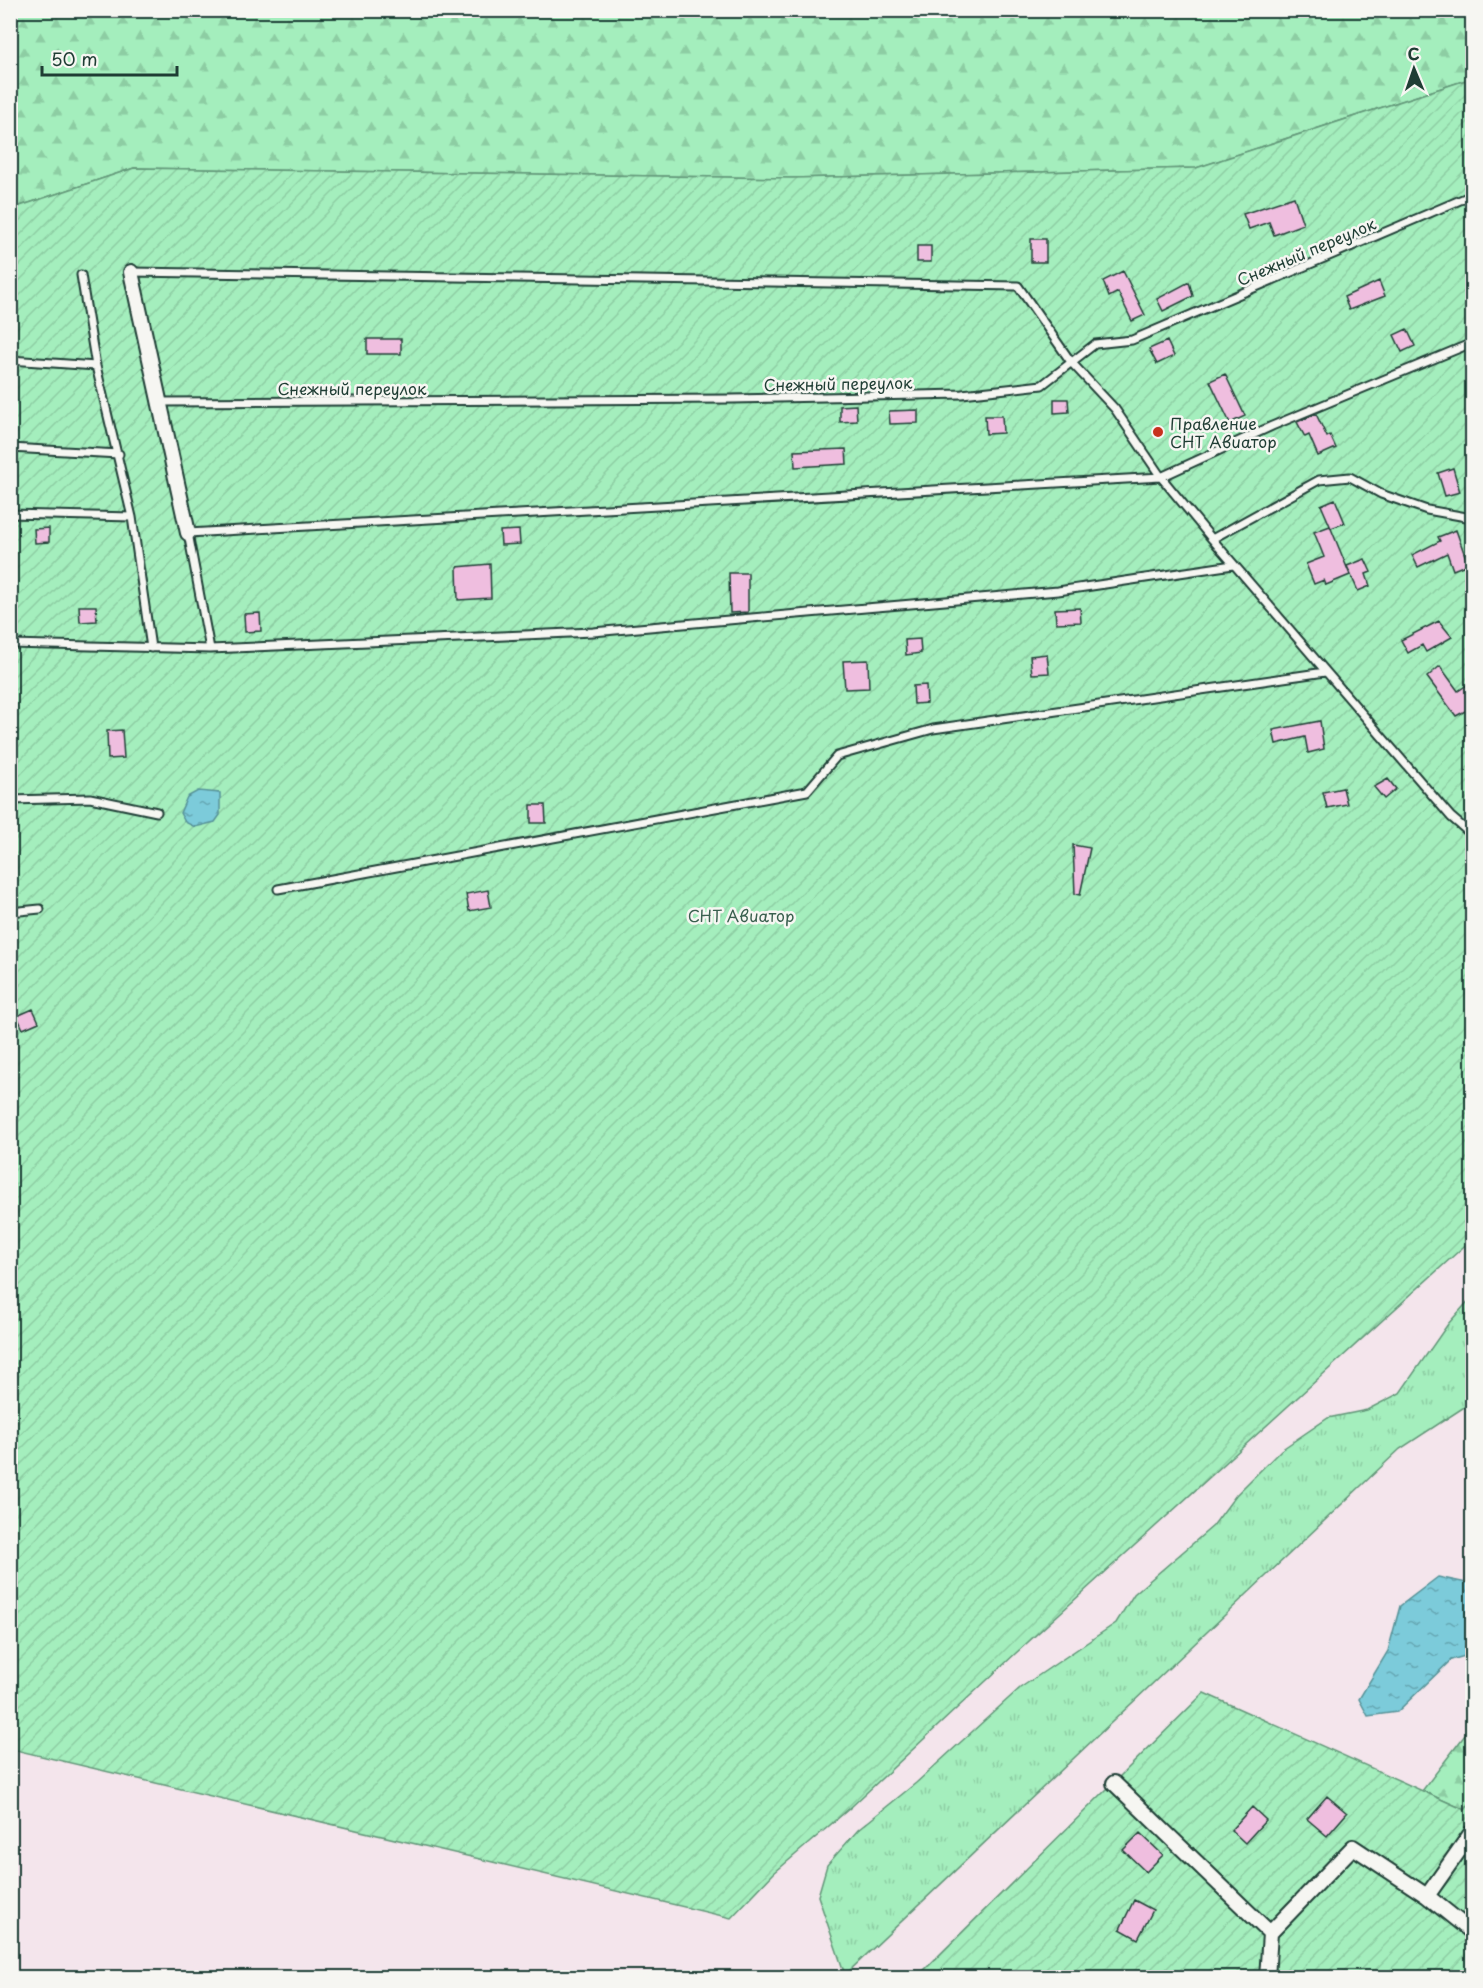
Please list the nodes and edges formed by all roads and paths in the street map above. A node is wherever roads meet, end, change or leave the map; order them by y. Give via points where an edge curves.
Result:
1 (1473, 195) edge
2 (131, 272) joint
3 (81, 275) dead end
4 (1473, 343) edge
5 (10, 360) edge
6 (1071, 362) junction
7 (96, 366) junction
8 (159, 402) junction
9 (10, 448) edge
10 (119, 454) junction
11 (1161, 477) junction
12 (10, 514) edge
13 (132, 517) junction
14 (1473, 518) edge
15 (188, 533) junction
16 (1212, 539) junction
17 (1233, 565) junction
18 (10, 644) edge
19 (151, 648) junction
20 (210, 649) junction
21 (1325, 672) junction
22 (10, 800) edge
23 (157, 812) dead end
24 (1473, 835) edge
25 (278, 889) dead end
26 (40, 909) dead end
27 (10, 912) edge
28 (1114, 1783) dead end
29 (1473, 1832) edge
30 (1427, 1896) junction
31 (1473, 1932) edge
32 (1270, 1933) junction
33 (1267, 1977) edge

1 - 6 lane, Снежный переулок via 1132,340 1095,344
2 - 6 lane via 1018,286
2 - 8 street
3 - 7 lane
4 - 11 lane via 1272,426
5 - 7 lane
6 - 8 lane, Снежный переулок via 1042,385 962,394
6 - 11 lane via 1115,409
7 - 10 lane
8 - 15 street
9 - 10 lane
10 - 13 lane
11 - 15 lane
11 - 16 lane
12 - 13 lane
13 - 19 lane
14 - 16 lane via 1427,510 1381,494 1350,477 1320,480
15 - 20 lane
16 - 17 lane
17 - 20 lane via 1058,591 652,627
17 - 21 lane
18 - 19 lane
19 - 20 lane
21 - 24 lane via 1451,817
21 - 25 lane via 933,729 837,756 807,791
22 - 23 lane via 90,798
26 - 27 lane
28 - 32 street
29 - 30 street
30 - 31 street
30 - 32 street via 1353,1847
32 - 33 street

